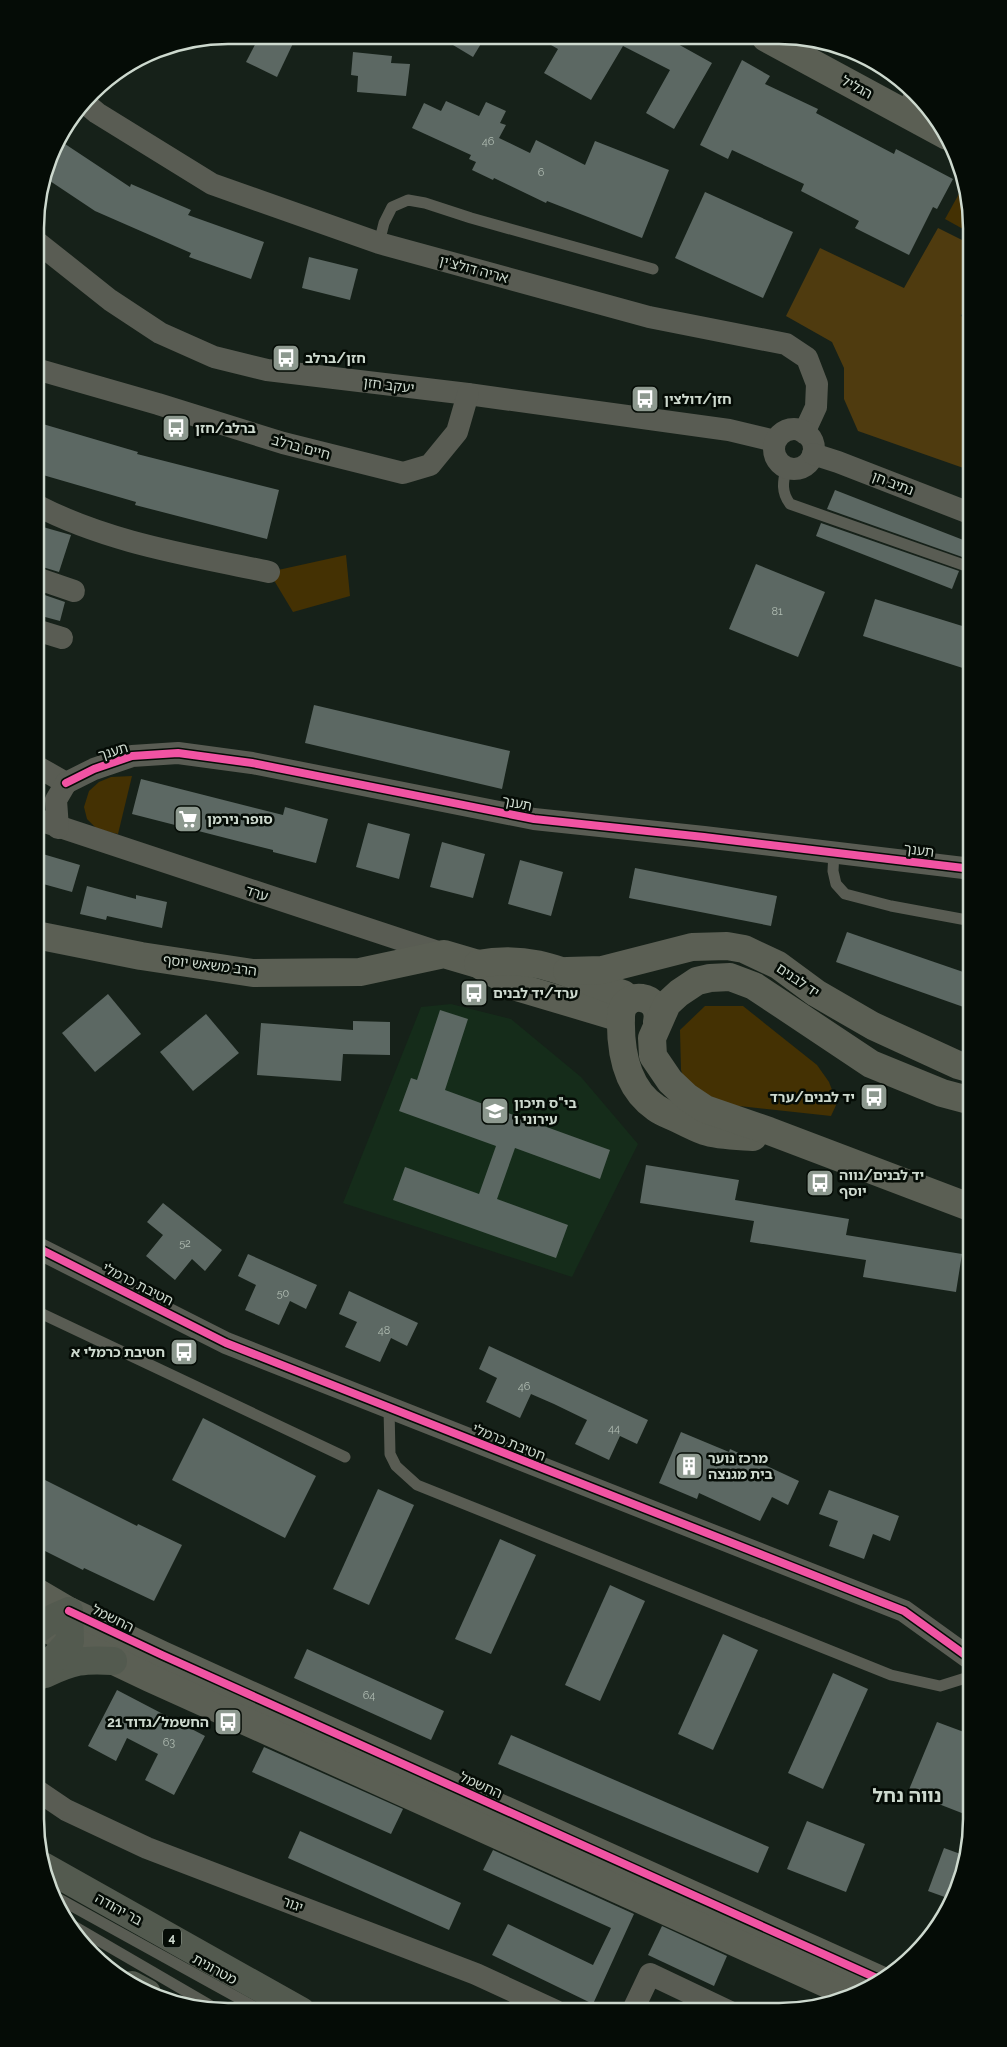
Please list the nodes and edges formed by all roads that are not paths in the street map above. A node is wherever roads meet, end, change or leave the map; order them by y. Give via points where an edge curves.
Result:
1 (779, 44) edge
2 (911, 103) edge
3 (89, 106) edge
4 (925, 116) edge
5 (379, 243) junction
6 (44, 248) edge
7 (653, 269) dead end
8 (44, 371) edge
9 (468, 394) junction
10 (804, 433) junction
11 (776, 442) junction
12 (812, 454) junction
13 (786, 468) junction
14 (44, 508) edge
15 (963, 511) edge
16 (963, 565) edge
17 (268, 572) dead end
18 (44, 581) edge
19 (74, 591) dead end
20 (44, 632) edge
21 (62, 638) dead end
22 (44, 771) edge
23 (66, 783) junction
24 (44, 822) edge
25 (58, 828) junction
26 (834, 852) junction
27 (963, 868) edge
28 (963, 919) edge
29 (44, 937) edge
30 (444, 954) junction
31 (667, 954) junction
32 (478, 964) junction
33 (567, 971) junction
34 (627, 1010) junction
35 (656, 1025) junction
36 (963, 1066) edge
37 (963, 1099) edge
38 (787, 1138) junction
39 (963, 1205) edge
40 (44, 1251) edge
41 (44, 1315) edge
42 (389, 1408) junction
43 (345, 1457) dead end
44 (44, 1596) edge
45 (69, 1610) junction
46 (44, 1622) edge
47 (44, 1629) edge
48 (70, 1641) junction
49 (963, 1654) edge
50 (114, 1661) junction
51 (44, 1669) edge
52 (44, 1674) edge
53 (963, 1679) edge
54 (44, 1796) edge
55 (51, 1871) edge
56 (62, 1900) edge
57 (82, 1931) edge
58 (874, 1977) edge
59 (843, 1991) edge
60 (204, 2002) edge
61 (247, 2003) edge
62 (287, 2003) edge
63 (539, 2003) edge
64 (636, 2003) edge
65 (711, 2003) edge

1 - 2 street, הגליל
2 - 4 street, הגליל
3 - 5 street, אריה דולצ'ין via 212,184
5 - 7 lane via 392,207 408,200
5 - 10 street, אריה דולצ'ין via 649,318 786,344 807,358 817,384 816,407
6 - 9 street, יעקב חזן via 110,300 160,333 214,357 266,370
8 - 9 street, חיים ברלב via 283,442 404,473 430,465 457,432
9 - 11 street, יעקב חזן via 729,430
10 - 11 street via 798,430 785,432
10 - 12 street via 812,444
11 - 13 street via 774,454
12 - 13 street via 804,466
12 - 15 street, נתיב חן
13 - 16 lane via 783,483 790,504
14 - 17 street via 151,548
18 - 19 street
20 - 21 street
22 - 23 street
23 - 25 street via 56,800
23 - 26 street, תענך via 132,756 178,754 252,764 534,819
24 - 25 street, ערד
25 - 30 street, ערד
26 - 27 street, תענך
26 - 28 lane via 836,884 845,894
29 - 30 street, הרב משאש יוסף via 253,973 360,972
30 - 32 street, ערד
31 - 33 street, יד לבנים via 602,970
31 - 34 street via 647,975
31 - 36 street, יד לבנים via 700,946 744,949 778,965 816,993 873,1026
32 - 33 street, ערד via 511,960
32 - 34 street, ערד via 517,987
33 - 34 street, ערד via 623,994
34 - 35 street via 629,1032 646,1034
34 - 38 street via 622,1043 626,1066 642,1094 656,1108 705,1132
35 - 37 street via 667,1004 679,993 710,978 730,978 754,986 871,1064
35 - 38 street via 652,1038 654,1056 670,1081 688,1097 705,1109
38 - 39 street
40 - 42 street, חטיבת כרמלי via 226,1343
41 - 43 lane
42 - 49 street, חטיבת כרמלי via 904,1611
42 - 53 lane via 390,1454 396,1466 417,1485 892,1675 940,1686
44 - 45 street, החשמל
45 - 46 highway
45 - 48 highway
45 - 58 street, החשמל
47 - 48 street
48 - 50 street
48 - 51 highway
50 - 52 highway via 85,1660
50 - 59 street
54 - 63 street, יגור via 66,1810 147,1848 476,1974
55 - 62 highway, בר יהודה / 4
56 - 61 lane, מטרונית
57 - 60 lane
64 - 65 street via 650,1974

